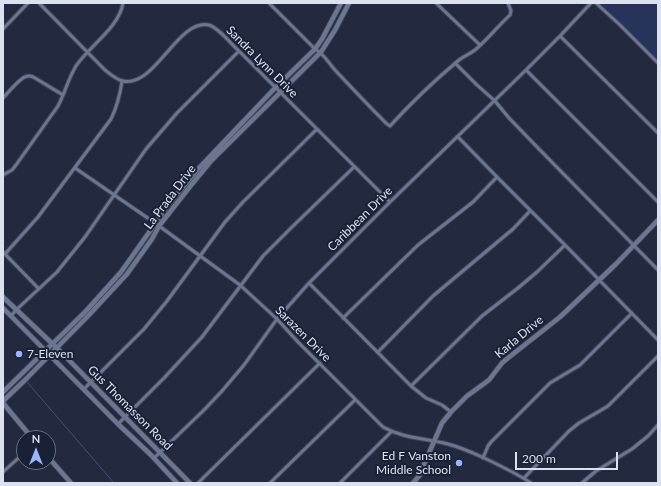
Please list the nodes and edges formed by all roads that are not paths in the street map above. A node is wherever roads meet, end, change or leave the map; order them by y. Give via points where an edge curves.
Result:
1 (28, 3) edge
2 (39, 3) edge
3 (123, 3) edge
4 (269, 3) edge
5 (342, 3) edge
6 (349, 3) edge
7 (436, 3) edge
8 (508, 3) edge
9 (591, 3) edge
10 (596, 3) edge
11 (330, 26) junction
12 (3, 29) edge
13 (335, 30) junction
14 (560, 36) junction
15 (480, 45) junction
16 (316, 49) junction
17 (239, 51) junction
18 (87, 52) junction
19 (320, 52) junction
20 (455, 63) junction
21 (658, 63) edge
22 (526, 70) junction
23 (122, 81) junction
24 (276, 87) junction
25 (280, 93) junction
26 (63, 96) junction
27 (3, 98) edge
28 (495, 101) junction
29 (317, 130) junction
30 (658, 133) edge
31 (458, 137) junction
32 (354, 167) junction
33 (75, 168) junction
34 (3, 175) edge
35 (497, 177) junction
36 (115, 195) junction
37 (390, 202) junction
38 (658, 202) edge
39 (530, 211) junction
40 (658, 220) edge
41 (157, 225) junction
42 (565, 245) junction
43 (633, 246) junction
44 (4, 253) edge
45 (200, 257) junction
46 (658, 270) edge
47 (599, 280) junction
48 (309, 283) junction
49 (240, 285) junction
50 (38, 289) junction
51 (3, 297) edge
52 (3, 308) edge
53 (16, 310) junction
54 (90, 311) junction
55 (632, 313) junction
56 (11, 316) junction
57 (343, 318) junction
58 (277, 319) junction
59 (658, 340) edge
60 (52, 343) junction
61 (56, 347) junction
62 (45, 350) junction
63 (378, 352) junction
64 (50, 354) junction
65 (658, 356) edge
66 (320, 364) junction
67 (91, 382) junction
68 (411, 386) junction
69 (84, 389) junction
70 (3, 392) edge
71 (355, 400) junction
72 (3, 402) edge
73 (451, 412) junction
74 (125, 417) junction
75 (118, 424) junction
76 (658, 425) edge
77 (26, 430) edge
78 (391, 432) junction
79 (434, 441) junction
80 (160, 452) junction
81 (153, 458) junction
82 (484, 458) junction
83 (16, 460) edge
84 (56, 467) edge
85 (3, 472) edge
86 (524, 478) junction
87 (68, 482) edge
88 (177, 483) edge
89 (190, 483) edge
90 (198, 483) edge
91 (270, 483) edge
92 (340, 483) edge
93 (413, 483) edge
94 (531, 483) edge
95 (582, 483) edge

1 - 12 street
2 - 18 street
3 - 18 street via 116,20
4 - 16 street
5 - 11 main road, La Prada Drive
6 - 13 main road, La Prada Drive
7 - 15 street
8 - 15 street via 510,15
9 - 14 street, Caribbean Drive
10 - 21 street
11 - 13 main road
11 - 16 main road, La Prada Drive
13 - 19 main road, La Prada Drive
14 - 22 street, Caribbean Drive
14 - 30 street
15 - 20 street
16 - 19 street
16 - 24 main road, La Prada Drive
17 - 23 street, Sandra Lynn Drive via 212,26 191,28 143,76 135,81
17 - 24 street, Sandra Lynn Drive
17 - 36 street via 164,128 146,149
18 - 23 street
18 - 26 street via 76,66
19 - 20 street via 390,126
19 - 25 main road, La Prada Drive
20 - 28 street
22 - 28 street, Caribbean Drive
22 - 38 street
23 - 33 street via 116,110
24 - 25 street, Sandra Lynn Drive
24 - 41 main road, La Prada Drive via 198,169 177,194
25 - 29 street, Sandra Lynn Drive
25 - 41 main road, La Prada Drive via 212,161
26 - 27 street via 32,76 27,76
26 - 34 street via 16,165
28 - 31 street, Caribbean Drive
28 - 43 street
29 - 32 street, Sandra Lynn Drive
29 - 45 street via 243,202
31 - 35 street
31 - 37 street, Caribbean Drive
32 - 37 street, Sandra Lynn Drive
32 - 49 street via 263,256
33 - 36 street, Sarazen Drive
33 - 44 street via 38,217
35 - 39 street
35 - 57 street via 473,202 418,245
36 - 41 street, Sarazen Drive
36 - 50 street via 57,272
37 - 48 street, Caribbean Drive
39 - 42 street
39 - 63 street via 513,230 433,296
40 - 43 main road, Karla Drive
41 - 45 street, Sarazen Drive
41 - 54 main road, La Prada Drive
42 - 47 street
42 - 68 street via 537,272 482,316
43 - 46 street
43 - 47 main road, Karla Drive
44 - 50 street
45 - 49 street, Sarazen Drive
45 - 67 street via 144,329
47 - 55 street
47 - 73 main road, Karla Drive via 502,363 489,380
48 - 57 street
48 - 58 street, Caribbean Drive
49 - 58 street, Sarazen Drive
49 - 74 street via 182,361
50 - 53 street
51 - 53 main road, Gus Thomasson Road
52 - 56 main road, Gus Thomasson Road
53 - 56 street
53 - 60 main road, Gus Thomasson Road
54 - 60 main road, La Prada Drive
54 - 61 main road, La Prada Drive
55 - 59 street
55 - 82 street via 580,365 542,391 491,442
56 - 62 main road, Gus Thomasson Road
57 - 63 street
58 - 66 street, Sarazen Drive
58 - 80 street, Caribbean Drive via 244,365 203,411
60 - 61 main road, Gus Thomasson Road
60 - 62 main road, La Prada Drive
61 - 64 main road, La Prada Drive
61 - 67 main road, Gus Thomasson Road
62 - 64 main road, Gus Thomasson Road
62 - 70 main road, La Prada Drive
63 - 68 street
64 - 69 main road, Gus Thomasson Road
64 - 72 main road, La Prada Drive
65 - 86 street via 608,406 570,431
66 - 71 street, Sarazen Drive
66 - 90 street
67 - 69 street
67 - 74 main road, Gus Thomasson Road
68 - 73 street
69 - 75 main road, Gus Thomasson Road
71 - 78 street, Sarazen Drive
71 - 91 street
72 - 77 main road
73 - 79 main road, Karla Drive via 442,422
74 - 75 street
74 - 80 main road, Gus Thomasson Road
75 - 81 main road, Gus Thomasson Road
76 - 95 street via 632,449 596,471
78 - 79 street, Sarazen Drive
78 - 92 street
79 - 82 street, Sarazen Drive via 459,447
79 - 93 main road, Karla Drive via 419,476
80 - 81 street, Caribbean Drive
80 - 89 main road, Gus Thomasson Road
81 - 88 main road, Gus Thomasson Road
82 - 86 street, Sarazen Drive
83 - 85 street
84 - 87 main road
86 - 94 street, Sarazen Drive

